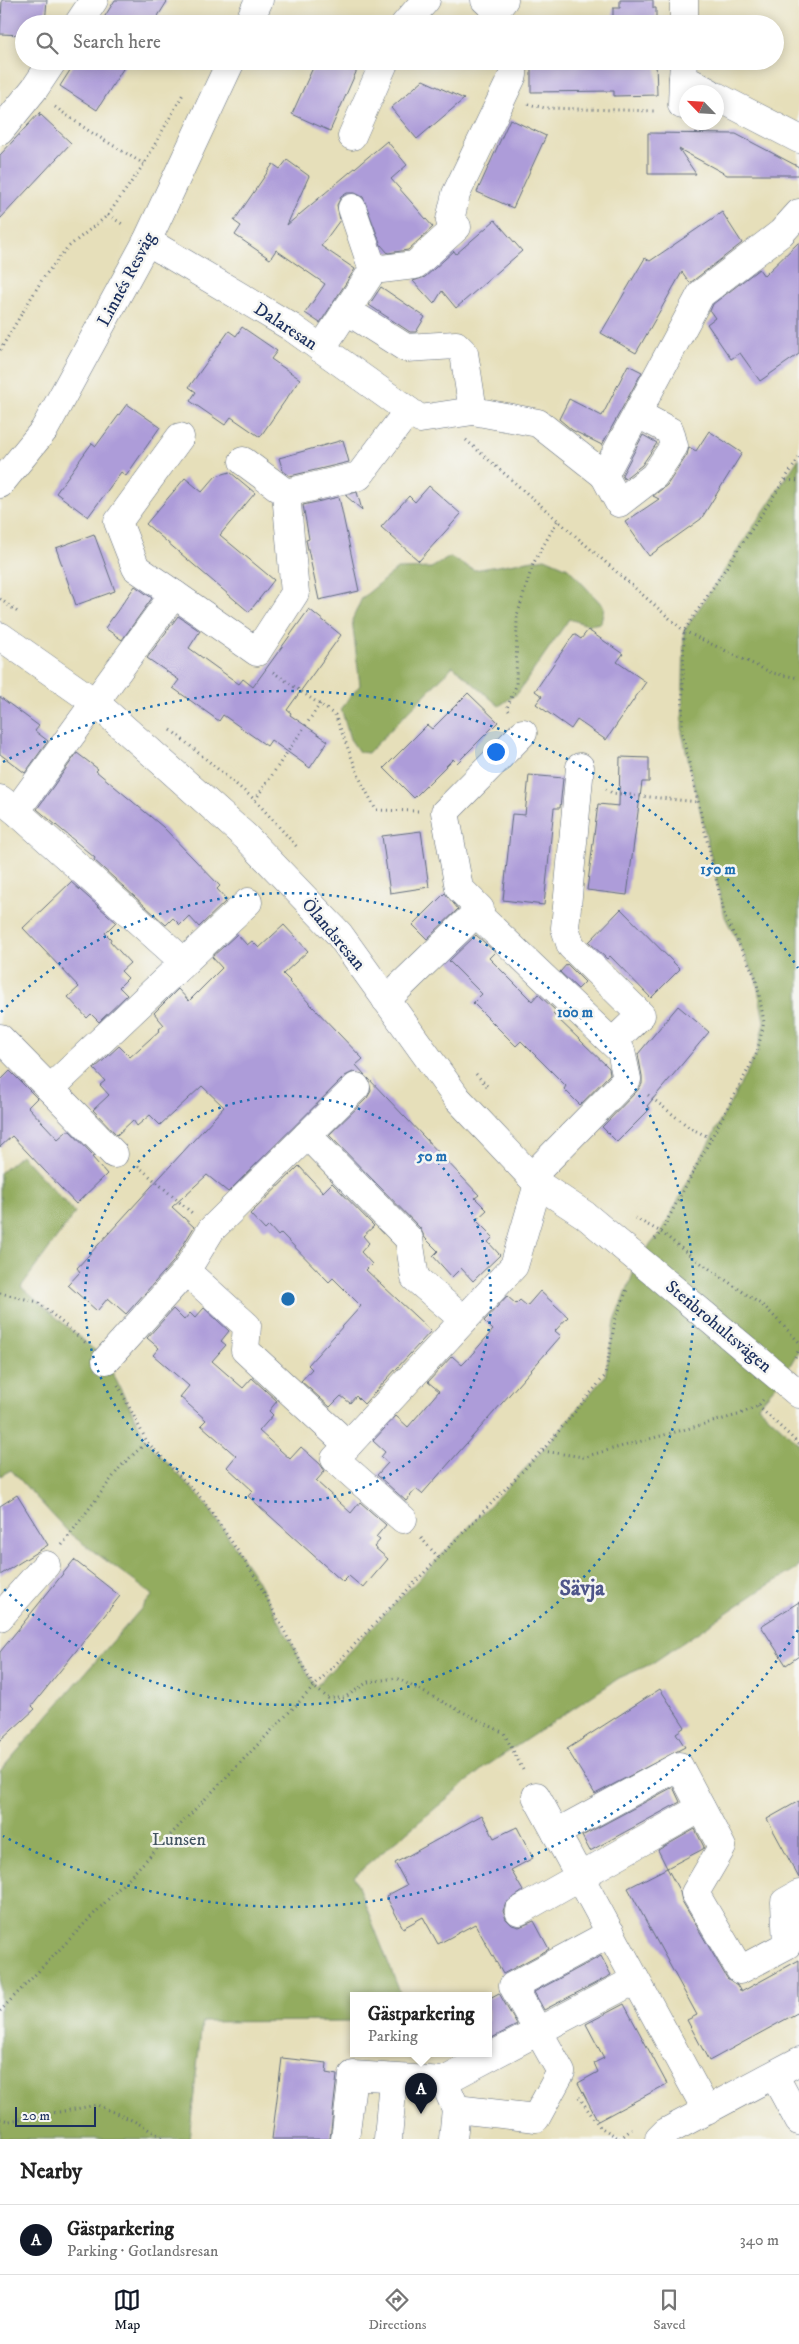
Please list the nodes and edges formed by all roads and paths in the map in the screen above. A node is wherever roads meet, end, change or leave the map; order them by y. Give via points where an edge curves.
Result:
1 (259, 0) edge
2 (426, 0) edge
3 (684, 0) edge
4 (252, 15) edge
5 (413, 15) edge
6 (684, 15) edge
7 (47, 70) edge
8 (226, 70) edge
9 (381, 70) edge
10 (513, 70) edge
11 (187, 87) dead end
12 (35, 88) junction
13 (679, 97) edge
14 (500, 98) junction
15 (724, 102) edge
16 (0, 131) edge
17 (352, 136) dead end
18 (799, 139) edge
19 (144, 164) junction
20 (352, 208) dead end
21 (799, 213) edge
22 (147, 241) junction
23 (373, 270) junction
24 (346, 310) junction
25 (322, 349) junction
26 (0, 350) edge
27 (473, 411) junction
28 (638, 414) junction
29 (422, 416) junction
30 (180, 437) dead end
31 (799, 458) edge
32 (243, 461) dead end
33 (604, 475) junction
34 (786, 480) junction
35 (799, 481) edge
36 (0, 484) edge
37 (286, 493) junction
38 (558, 520) junction
39 (174, 594) junction
40 (684, 630) junction
41 (0, 636) edge
42 (257, 652) junction
43 (799, 678) edge
44 (96, 704) junction
45 (320, 704) junction
46 (523, 733) joint
47 (580, 767) joint
48 (255, 800) dead end
49 (698, 802) junction
50 (8, 805) edge
51 (445, 812) junction
52 (248, 902) dead end
53 (476, 913) junction
54 (184, 962) junction
55 (386, 1000) junction
56 (0, 1038) edge
57 (613, 1042) junction
58 (627, 1079) junction
59 (356, 1087) dead end
60 (50, 1089) junction
61 (307, 1135) junction
62 (711, 1138) junction
63 (114, 1154) joint
64 (534, 1181) junction
65 (211, 1230) junction
66 (662, 1232) junction
67 (639, 1258) junction
68 (186, 1271) junction
69 (0, 1293) edge
70 (464, 1320) junction
71 (799, 1342) edge
72 (799, 1350) edge
73 (106, 1360) junction
74 (791, 1386) edge
75 (758, 1406) junction
76 (147, 1442) junction
77 (799, 1444) edge
78 (348, 1445) junction
79 (542, 1451) junction
80 (403, 1519) dead end
81 (46, 1565) joint
82 (0, 1616) edge
83 (314, 1688) junction
84 (536, 1796) joint
85 (701, 1808) junction
86 (556, 1833) junction
87 (579, 1876) junction
88 (799, 1894) edge
89 (519, 1911) dead end
90 (611, 1933) junction
91 (636, 1980) junction
92 (0, 2011) edge
93 (538, 2032) junction
94 (492, 2056) edge
95 (490, 2057) edge
96 (799, 2061) edge
97 (561, 2072) junction
98 (774, 2075) junction
99 (393, 2079) junction
100 (444, 2081) junction
101 (456, 2109) junction
102 (707, 2111) junction
103 (0, 2119) edge
104 (799, 2121) edge
105 (165, 2139) edge
106 (345, 2139) edge
107 (388, 2139) edge
108 (453, 2139) edge
109 (620, 2139) edge
110 (659, 2139) edge

1 - 4 street
2 - 5 street
3 - 6 street
7 - 12 street
8 - 22 street, Linnés Resväg
9 - 17 street
10 - 14 street
11 - 19 path
12 - 16 street
12 - 19 path via 53,106
13 - 14 path via 672,111 546,108
14 - 23 street via 456,194 450,220 457,227 415,266
15 - 18 street
19 - 26 path via 108,215 68,248 43,278
20 - 23 street
21 - 28 street via 780,234 701,294
22 - 25 street, Dalaresan
22 - 36 street, Linnés Resväg via 44,430
23 - 24 street
24 - 25 street
24 - 27 street via 406,348 456,345 464,353
25 - 29 street, Dalaresan
27 - 29 street
27 - 33 street via 538,423
28 - 33 street
28 - 33 street via 670,431 674,446 654,476 619,503
29 - 37 street via 359,476
29 - 38 path
30 - 39 street via 118,522 136,568
31 - 34 path
32 - 37 street
34 - 35 path
34 - 40 path
37 - 42 street via 295,594
38 - 40 path
38 - 46 path via 533,564 517,616 516,686 507,708
39 - 42 street
39 - 44 street
40 - 43 path via 772,673
40 - 49 path via 682,733
41 - 44 street, Ölandsresan
42 - 45 path via 272,672
44 - 50 street
44 - 55 street, Ölandsresan via 246,837 339,934
45 - 48 path
45 - 51 path via 335,715 376,810
46 - 51 street
47 - 49 path via 612,793
47 - 57 street via 565,928 571,946 641,1015
49 - 62 path via 725,918 756,978 764,1022 757,1053
50 - 54 street
51 - 53 street via 459,888 480,909
52 - 54 street
53 - 55 street
53 - 57 street
54 - 60 street
55 - 64 street, Ölandsresan via 457,1098
56 - 60 street
57 - 58 street via 621,1051
58 - 62 path via 690,1128
58 - 64 street
59 - 61 street
60 - 63 street
61 - 65 street
61 - 70 street via 409,1239 415,1278
62 - 66 path
63 - 65 path via 127,1155
64 - 67 street, Ölandsresan via 586,1215
64 - 70 street via 514,1266
65 - 68 street
66 - 67 path
66 - 71 path via 766,1308
67 - 74 street, Stenbrohultsvägen
67 - 79 path via 615,1321 605,1376
68 - 73 street
68 - 78 street via 247,1326 245,1350
69 - 73 path via 38,1302
70 - 78 street
72 - 74 path
73 - 76 path
74 - 75 path
75 - 77 path
75 - 79 path via 738,1415 584,1457
76 - 81 path via 121,1466
76 - 83 path via 204,1501 256,1578
78 - 80 street via 335,1459
79 - 83 path
81 - 82 street
83 - 84 path via 328,1698 344,1698 368,1682 396,1678 504,1733
83 - 92 path
84 - 86 street
85 - 86 street via 679,1766
85 - 87 street
85 - 88 street via 722,1847 695,1892 740,1970 787,1945 785,1902
86 - 87 street
87 - 89 street
87 - 90 street
90 - 91 street
90 - 93 street via 513,1986
91 - 93 street
91 - 102 street
93 - 94 street
93 - 97 street
95 - 100 street
96 - 98 street
97 - 101 street via 536,2118
97 - 109 path via 600,2128
98 - 102 street
98 - 104 street
99 - 100 street
99 - 106 street via 353,2075
99 - 107 street
100 - 101 street
101 - 108 street
102 - 110 street via 666,2132
103 - 105 path via 9,2121 97,2105

